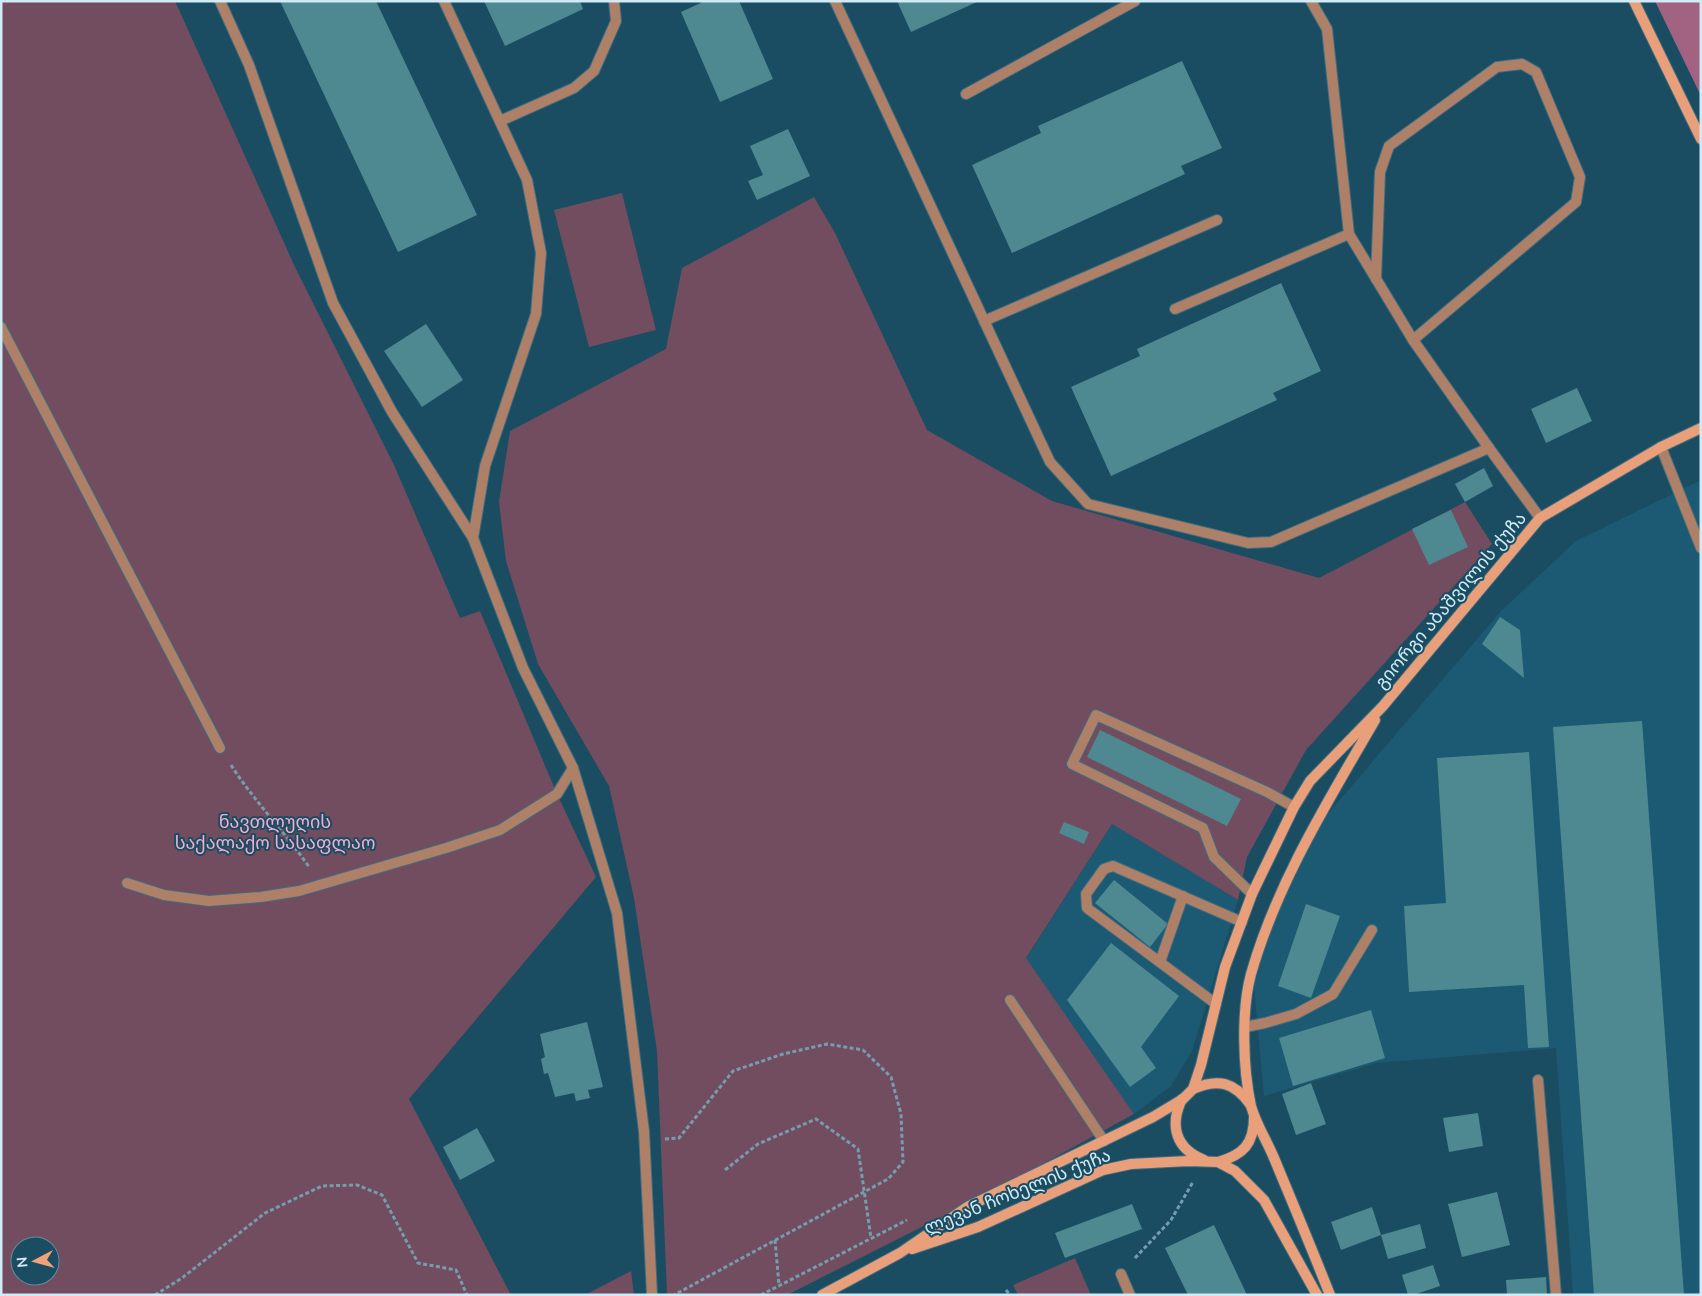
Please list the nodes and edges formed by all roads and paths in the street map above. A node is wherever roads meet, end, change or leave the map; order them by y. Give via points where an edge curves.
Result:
1 (220, 1) edge
2 (444, 1) edge
3 (614, 1) edge
4 (835, 1) edge
5 (1135, 1) edge
6 (1311, 1) edge
7 (1634, 1) edge
8 (966, 94) dead end
9 (500, 121) junction
10 (1701, 139) edge
11 (1217, 220) dead end
12 (1349, 234) junction
13 (1376, 279) junction
14 (1175, 309) dead end
15 (984, 321) junction
16 (1, 328) edge
17 (1413, 340) junction
18 (1701, 428) edge
19 (1661, 447) junction
20 (1490, 448) junction
21 (1540, 518) junction
22 (473, 538) junction
23 (1701, 548) edge
24 (1383, 706) junction
25 (220, 748) joint
26 (573, 768) junction
27 (1294, 807) junction
28 (126, 883) dead end
29 (321, 884) junction
30 (1252, 894) junction
31 (1183, 896) junction
32 (1242, 922) junction
33 (1372, 930) dead end
34 (1160, 962) junction
35 (1010, 1000) dead end
36 (1216, 1004) junction
37 (1245, 1027) junction
38 (1538, 1080) dead end
39 (1193, 1089) junction
40 (1183, 1098) junction
41 (1251, 1105) junction
42 (1254, 1116) junction
43 (644, 1132) junction
44 (1104, 1141) junction
45 (1206, 1161) junction
46 (1218, 1162) junction
47 (725, 1170) dead end
48 (1197, 1175) dead end
49 (864, 1192) junction
50 (911, 1218) dead end
51 (871, 1238) junction
52 (775, 1240) junction
53 (900, 1253) junction
54 (1121, 1274) joint
55 (779, 1285) junction
56 (1006, 1290) dead end
57 (155, 1295) edge
58 (467, 1295) edge
59 (652, 1295) edge
60 (674, 1295) edge
61 (761, 1295) edge
62 (822, 1295) edge
63 (1010, 1295) edge
64 (1130, 1295) edge
65 (1317, 1295) edge
66 (1330, 1295) edge
67 (1556, 1295) edge

1 - 22 street via 250,65 333,303 392,412
2 - 9 street
3 - 9 street via 616,20 594,71 574,88
4 - 15 street
5 - 8 street
6 - 12 street via 1327,29
7 - 10 street
9 - 22 street via 527,180 541,252 536,314 485,466
11 - 15 street
12 - 13 street
12 - 14 street
13 - 17 street
13 - 17 street via 1380,172 1389,146 1497,67 1522,64 1536,72 1580,176 1576,202
15 - 20 street via 1050,462 1088,504 1248,544 1271,542
16 - 25 street
17 - 20 street
18 - 19 street, გიორგი აბაშვილის ქუჩა
19 - 21 street, გიორგი აბაშვილის ქუჩა
19 - 23 street
20 - 21 street
21 - 24 street, გიორგი აბაშვილის ქუჩა
22 - 26 street via 523,668
24 - 27 street, გიორგი აბაშვილის ქუჩა via 1310,781
24 - 37 street, გიორგი აბაშვილის ქუჩა via 1316,822 1272,911 1251,976
25 - 29 path via 243,784
26 - 29 street via 557,794 500,830
26 - 43 street via 617,913
27 - 30 street, გიორგი აბაშვილის ქუჩა
27 - 30 street via 1096,715 1072,764 1203,828 1214,857
28 - 29 street via 164,895 209,901 261,897
30 - 32 street, გიორგი აბაშვილის ქუჩა
31 - 32 street
31 - 34 street
31 - 34 street via 1113,866 1104,869 1086,894 1088,908
32 - 36 street, გიორგი აბაშვილის ქუჩა
33 - 37 street via 1333,994 1296,1014
34 - 36 street
35 - 44 street
36 - 39 street, გიორგი აბაშვილის ქუჩა
37 - 41 street, გიორგი აბაშვილის ქუჩა via 1245,1066
38 - 67 street
39 - 40 street, გიორგი აბაშვილის ქუჩა
39 - 41 street via 1219,1082 1232,1086
40 - 44 street, ლევან ჩოხელის ქუჩა
40 - 45 street via 1175,1124 1178,1136 1184,1148
41 - 42 street
42 - 46 street via 1250,1142 1242,1152
42 - 66 street
43 - 49 path via 660,1139 679,1138 733,1071 783,1054 827,1044 864,1050 891,1078 901,1114 903,1162 888,1179
43 - 59 street
44 - 53 street, ლევან ჩოხელის ქუჩა via 967,1207
45 - 46 street
45 - 53 street, ლევან ჩოხელის ქუჩა via 1131,1164 1103,1170 978,1227
46 - 65 street via 1235,1171 1264,1200
47 - 49 path via 758,1144 816,1119 858,1149
48 - 54 path via 1171,1220
49 - 51 path
49 - 52 path
50 - 51 path
51 - 55 path
52 - 55 path
52 - 60 path
53 - 62 street, ლევან ჩოხელის ქუჩა
54 - 64 street
55 - 61 path
56 - 63 path
57 - 58 path via 182,1278 265,1213 322,1186 357,1185 382,1195 418,1263 456,1270

